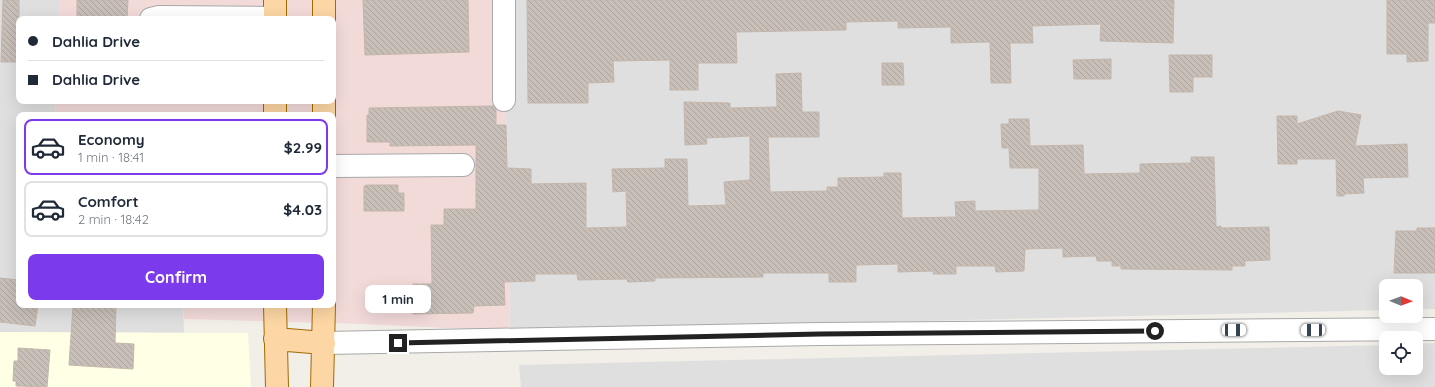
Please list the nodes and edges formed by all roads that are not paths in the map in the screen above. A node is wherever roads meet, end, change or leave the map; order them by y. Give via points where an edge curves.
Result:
1 (324, 0) edge
2 (504, 0) edge
3 (275, 12) edge
4 (182, 16) edge
5 (324, 16) edge
6 (504, 100) dead end
7 (463, 165) dead end
8 (336, 166) edge
9 (275, 308) edge
10 (324, 308) edge
11 (1435, 328) edge
12 (275, 339) junction
13 (324, 343) junction
14 (277, 387) edge
15 (322, 387) edge

1 - 5 main road
2 - 6 street
3 - 4 street
7 - 8 street
9 - 12 main road
10 - 13 main road
11 - 13 street via 820,334
12 - 13 main road
12 - 14 main road
13 - 15 main road

